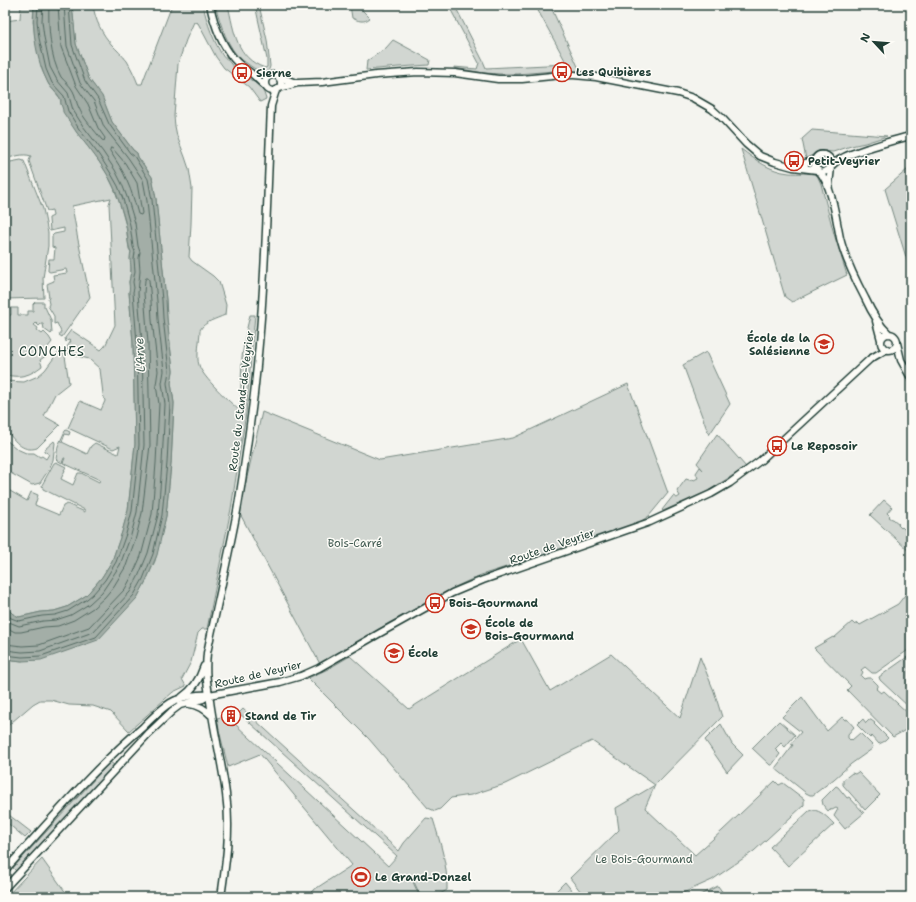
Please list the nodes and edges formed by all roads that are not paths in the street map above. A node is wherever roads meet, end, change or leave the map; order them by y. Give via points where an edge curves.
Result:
1 (210, 5) edge
2 (252, 74) junction
3 (269, 76) junction
4 (277, 76) junction
5 (298, 83) junction
6 (266, 87) junction
7 (278, 89) junction
8 (271, 106) junction
9 (911, 136) edge
10 (848, 155) junction
11 (827, 156) junction
12 (816, 159) junction
13 (788, 166) junction
14 (831, 167) junction
15 (818, 170) junction
16 (828, 187) junction
17 (874, 317) junction
18 (889, 334) junction
19 (881, 341) junction
20 (896, 343) junction
21 (888, 350) junction
22 (870, 359) junction
23 (900, 360) junction
24 (911, 378) edge
25 (206, 661) junction
26 (209, 695) junction
27 (181, 698) junction
28 (186, 703) junction
29 (212, 716) junction
30 (110, 757) junction
31 (119, 765) junction
32 (5, 870) edge
33 (5, 888) edge
34 (221, 897) edge

1 - 2 main road via 219,35 226,48 244,69
2 - 3 main road
2 - 6 main road
3 - 4 main road
3 - 6 main road via 265,80
4 - 5 main road
4 - 7 main road via 281,82
5 - 7 main road
5 - 13 main road via 418,72 455,73 498,79 562,75 596,77 678,92 693,98 712,109 760,156
6 - 7 main road via 271,91
6 - 8 main road, Route du Stand-de-Veyrier
7 - 8 main road, Route du Stand-de-Veyrier
8 - 25 main road, Route du Stand-de-Veyrier via 254,394 244,469
9 - 10 main road
10 - 11 main road
10 - 14 main road
11 - 12 main road via 821,155
11 - 14 main road via 831,161
12 - 13 main road
12 - 15 main road via 814,164
13 - 15 main road
14 - 15 main road via 826,172
14 - 16 main road
15 - 16 main road
16 - 17 main road via 846,256
17 - 18 main road
17 - 19 main road
18 - 19 main road via 884,335
18 - 20 main road via 896,337
19 - 21 main road via 883,348
19 - 22 main road, Route de Veyrier
20 - 21 main road via 895,347
20 - 23 main road
21 - 22 main road, Route de Veyrier
21 - 23 main road
22 - 26 main road, Route de Veyrier via 761,460 711,494 650,522 452,593 301,676
23 - 24 main road
25 - 26 main road, Route du Stand-de-Veyrier
25 - 27 main road via 197,681
26 - 27 main road, Route de Veyrier
26 - 28 main road, Route de Veyrier
26 - 29 main road, Route du Stand-de-Veyrier
27 - 30 main road, Route de Veyrier via 159,712
28 - 29 main road via 199,706
28 - 31 main road, Route de Veyrier via 172,711
29 - 34 main road, Route du Stand-de-Veyrier via 228,814 227,850
30 - 31 main road
30 - 32 main road, Route de Veyrier
31 - 33 main road, Route de Veyrier

